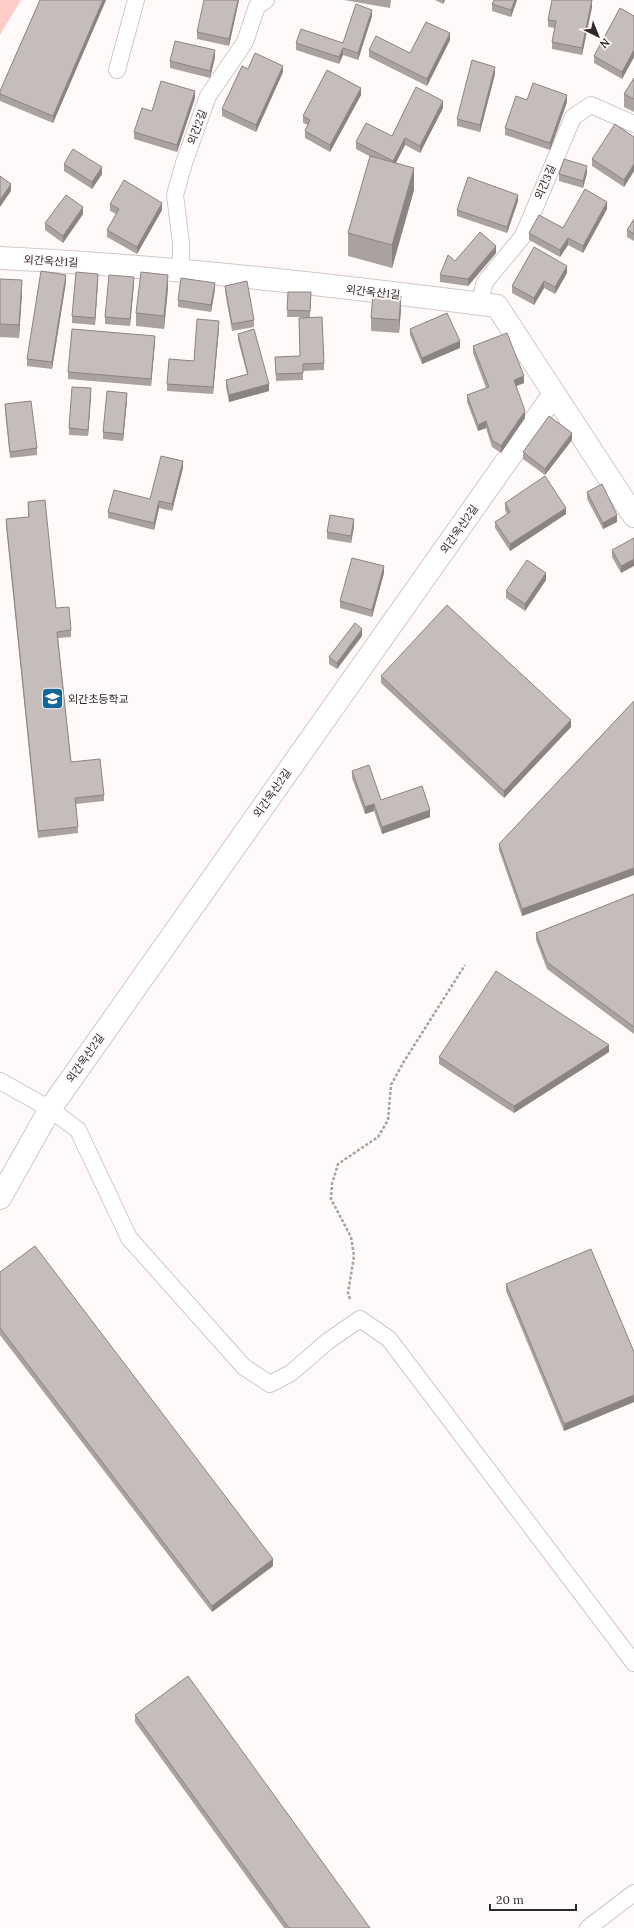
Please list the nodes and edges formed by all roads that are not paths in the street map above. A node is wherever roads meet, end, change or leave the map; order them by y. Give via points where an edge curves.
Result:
1 (136, 0) edge
2 (260, 2) edge
3 (117, 70) dead end
4 (634, 124) edge
5 (0, 258) edge
6 (181, 270) junction
7 (479, 304) junction
8 (554, 394) junction
9 (634, 516) edge
10 (0, 1081) edge
11 (50, 1109) junction
12 (0, 1198) edge
13 (634, 1662) edge
14 (634, 1893) edge
15 (588, 1928) edge

1 - 3 lane
2 - 6 lane, 외간2길 via 245,42 208,96 184,163 176,195
4 - 7 lane, 외간3길 via 591,105 572,117 523,236 485,282
5 - 6 street, 외간옥산1길
6 - 7 street, 외간옥산1길
7 - 8 street, 외간옥산1길 via 497,306
8 - 9 street, 외간옥산1길
8 - 11 street, 외간옥산2길
10 - 11 lane
11 - 12 street, 외간옥산2길
11 - 13 lane via 78,1130 129,1238 244,1367 270,1384 291,1373 328,1341 360,1319 389,1339
14 - 15 lane

